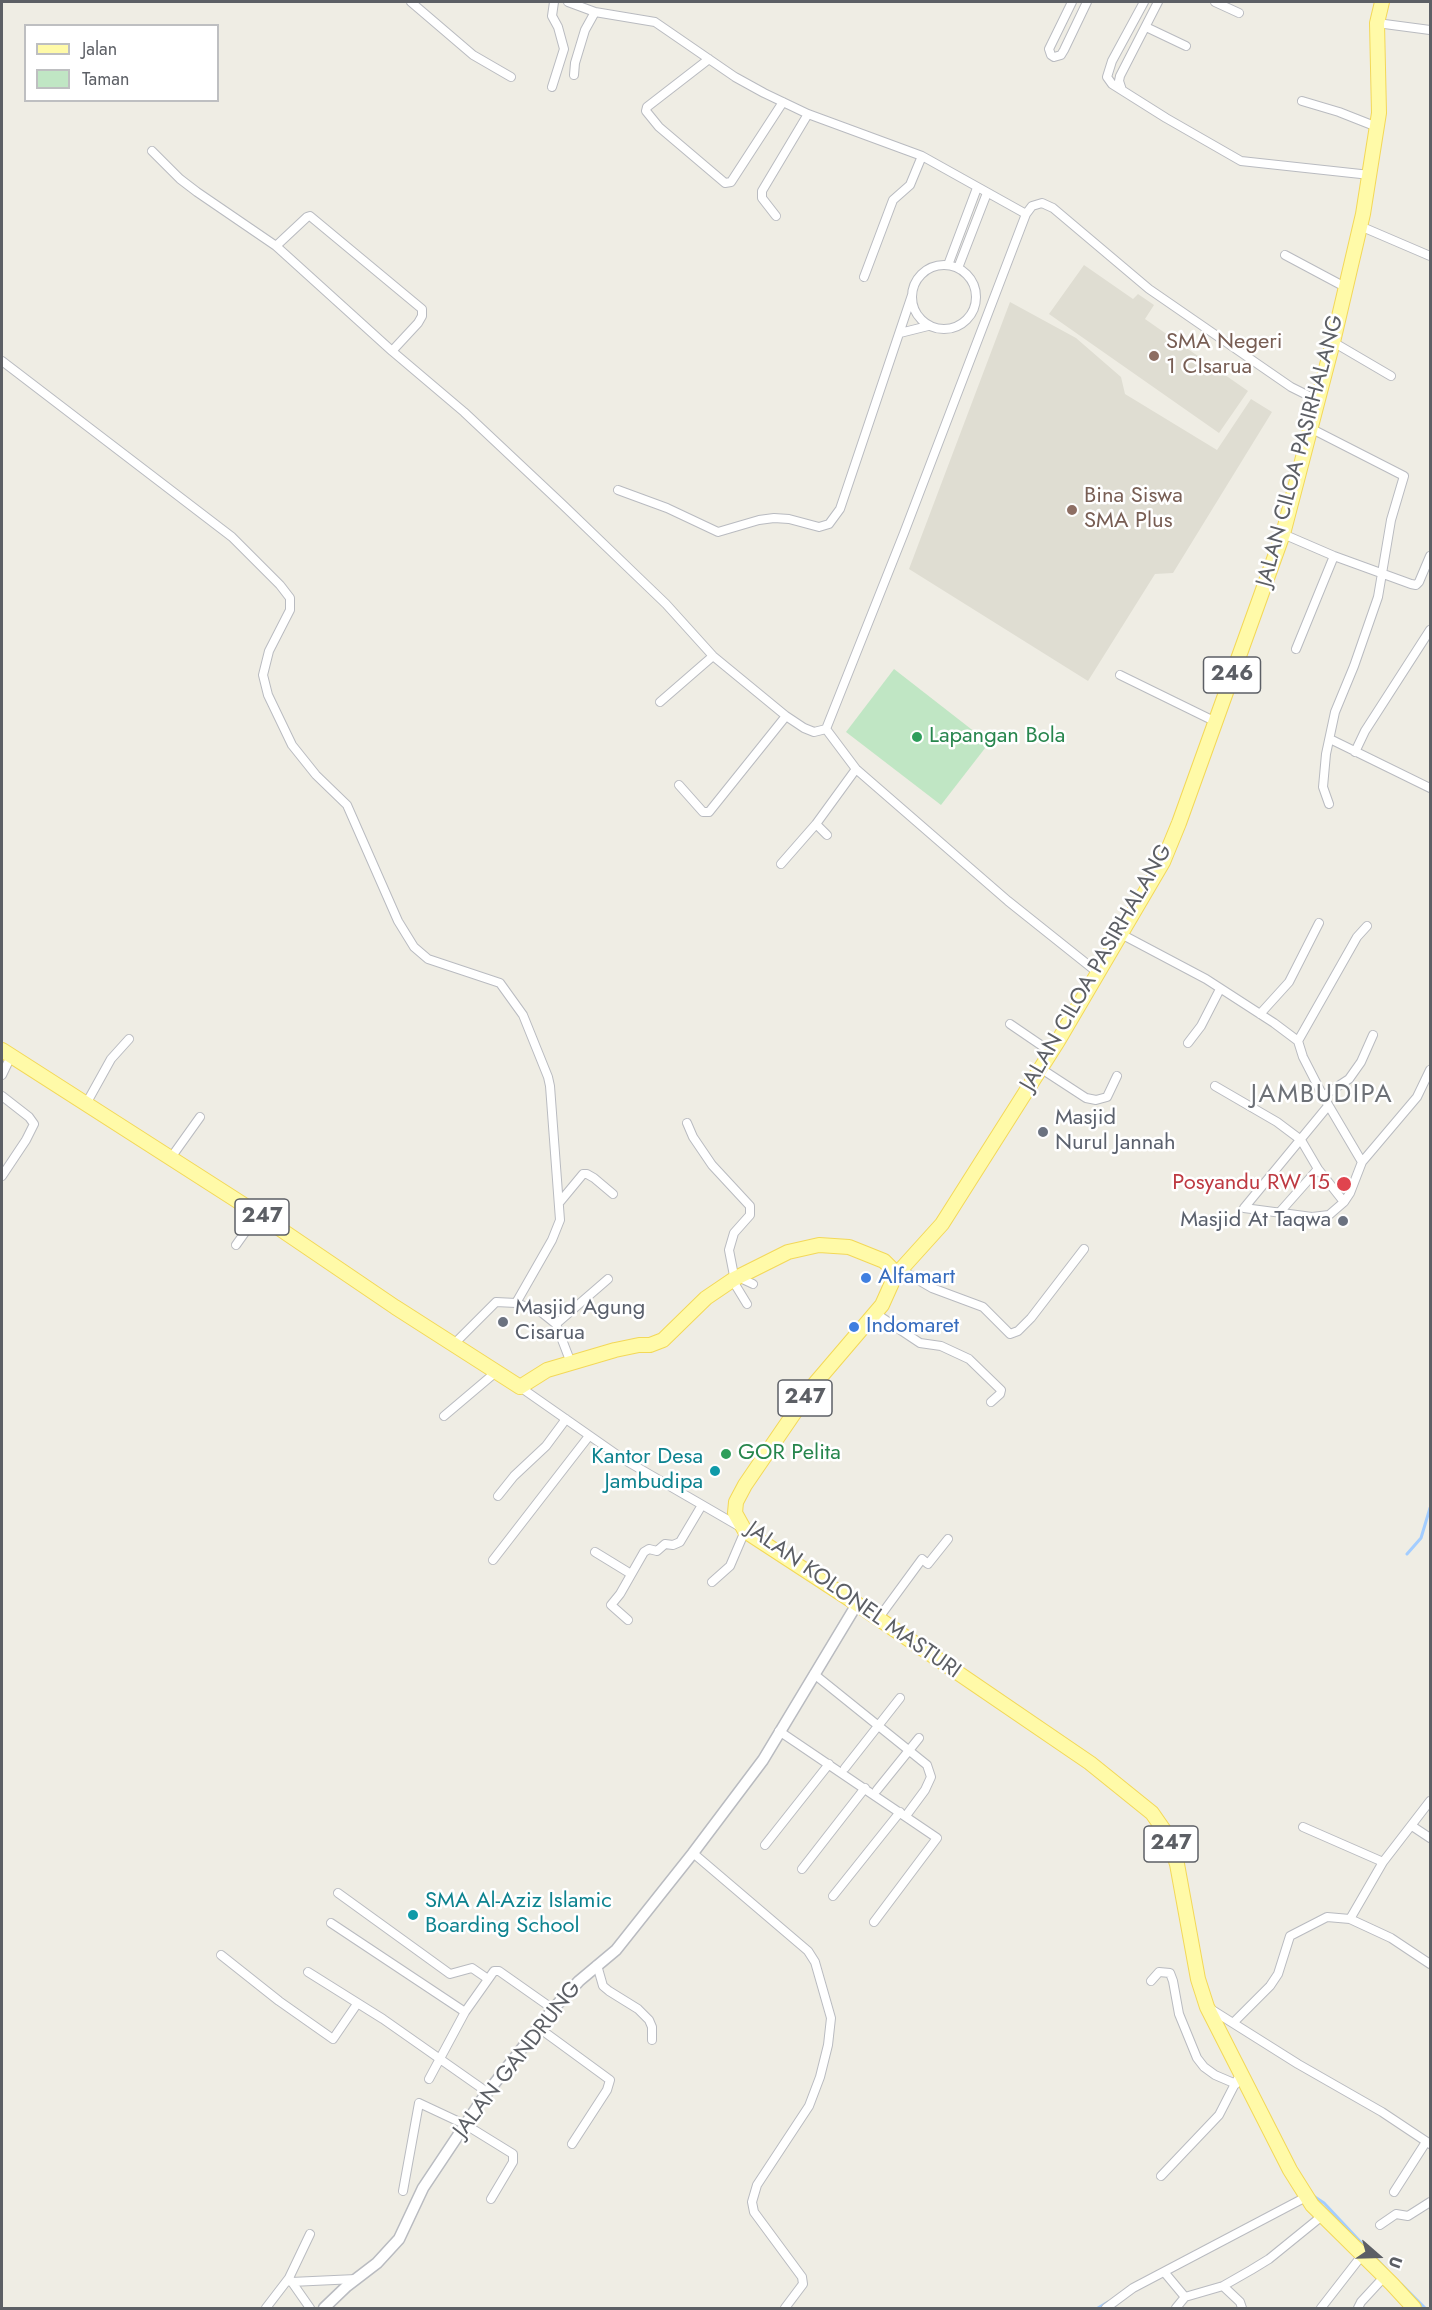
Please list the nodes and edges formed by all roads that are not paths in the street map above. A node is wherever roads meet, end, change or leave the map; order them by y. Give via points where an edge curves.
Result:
1 (411, 2) edge
2 (554, 2) edge
3 (568, 2) edge
4 (1072, 2) edge
5 (1087, 2) edge
6 (1144, 2) edge
7 (1158, 2) edge
8 (1215, 2) edge
9 (1382, 2) edge
10 (595, 12) junction
11 (1239, 14) dead end
12 (1377, 23) junction
13 (1146, 27) junction
14 (1431, 30) edge
15 (1186, 46) dead end
16 (709, 59) junction
17 (574, 75) dead end
18 (511, 77) dead end
19 (552, 87) dead end
20 (1122, 91) junction
21 (1302, 101) dead end
22 (783, 102) junction
23 (808, 114) junction
24 (1377, 127) junction
25 (152, 151) dead end
26 (922, 156) junction
27 (1370, 175) junction
28 (977, 188) junction
29 (987, 194) junction
30 (1026, 214) junction
31 (776, 216) dead end
32 (1360, 226) junction
33 (276, 246) junction
34 (1285, 255) dead end
35 (1431, 256) edge
36 (948, 265) junction
37 (958, 268) junction
38 (864, 277) dead end
39 (1345, 287) junction
40 (912, 295) junction
41 (928, 326) junction
42 (900, 333) junction
43 (1333, 342) junction
44 (392, 351) junction
45 (2, 361) edge
46 (1391, 376) dead end
47 (1317, 400) junction
48 (1310, 428) junction
49 (618, 490) dead end
50 (1283, 534) junction
51 (1334, 556) junction
52 (1431, 556) edge
53 (1382, 575) junction
54 (1431, 630) edge
55 (1296, 649) dead end
56 (713, 656) junction
57 (1119, 675) dead end
58 (660, 702) dead end
59 (786, 716) junction
60 (1216, 722) junction
61 (826, 729) junction
62 (1330, 739) junction
63 (1355, 752) junction
64 (856, 769) junction
65 (679, 785) dead end
66 (1431, 788) edge
67 (1329, 804) dead end
68 (816, 824) junction
69 (827, 835) dead end
70 (781, 864) dead end
71 (1319, 923) dead end
72 (1367, 926) dead end
73 (1121, 934) junction
74 (1096, 972) junction
75 (1220, 988) junction
76 (1260, 1014) junction
77 (1010, 1024) dead end
78 (1373, 1035) dead end
79 (129, 1038) dead end
80 (1298, 1041) junction
81 (1188, 1043) dead end
82 (1051, 1052) junction
83 (6, 1053) edge
84 (1040, 1068) junction
85 (1431, 1070) edge
86 (2, 1075) edge
87 (1117, 1076) dead end
88 (1215, 1086) dead end
89 (2, 1096) edge
90 (1323, 1096) junction
91 (86, 1104) junction
92 (1328, 1106) junction
93 (200, 1117) dead end
94 (687, 1123) dead end
95 (1301, 1140) junction
96 (170, 1159) junction
97 (1362, 1162) junction
98 (1318, 1169) junction
99 (2, 1176) edge
100 (614, 1194) dead end
101 (1344, 1202) junction
102 (559, 1203) junction
103 (258, 1214) junction
104 (1279, 1214) junction
105 (236, 1245) dead end
106 (1084, 1249) dead end
107 (898, 1273) junction
108 (736, 1278) junction
109 (608, 1279) dead end
110 (753, 1284) dead end
111 (516, 1303) junction
112 (747, 1304) dead end
113 (875, 1313) junction
114 (556, 1324) junction
115 (453, 1345) junction
116 (571, 1363) junction
117 (496, 1372) junction
118 (520, 1387) junction
119 (991, 1402) dead end
120 (444, 1416) dead end
121 (566, 1419) junction
122 (589, 1436) junction
123 (498, 1496) dead end
124 (702, 1505) junction
125 (743, 1529) junction
126 (948, 1539) dead end
127 (595, 1552) dead end
128 (493, 1560) dead end
129 (631, 1574) junction
130 (712, 1582) dead end
131 (857, 1604) junction
132 (878, 1618) junction
133 (628, 1620) dead end
134 (814, 1674) junction
135 (900, 1698) dead end
136 (879, 1726) junction
137 (779, 1731) junction
138 (919, 1738) dead end
139 (909, 1751) junction
140 (829, 1764) junction
141 (845, 1768) dead end
142 (865, 1788) junction
143 (877, 1790) dead end
144 (1431, 1801) edge
145 (904, 1812) junction
146 (1412, 1826) junction
147 (1304, 1827) dead end
148 (1431, 1838) edge
149 (765, 1845) dead end
150 (693, 1853) junction
151 (1383, 1862) junction
152 (802, 1869) dead end
153 (338, 1893) dead end
154 (833, 1896) dead end
155 (1350, 1919) junction
156 (874, 1922) dead end
157 (330, 1923) dead end
158 (221, 1955) dead end
159 (1431, 1964) edge
160 (597, 1965) junction
161 (308, 1972) dead end
162 (488, 1979) junction
163 (1151, 1981) dead end
164 (357, 2004) junction
165 (1208, 2007) junction
166 (553, 2009) junction
167 (465, 2012) junction
168 (1234, 2022) junction
169 (539, 2028) junction
170 (652, 2040) dead end
171 (439, 2059) junction
172 (1238, 2078) junction
173 (429, 2079) dead end
174 (487, 2092) junction
175 (466, 2125) junction
176 (1428, 2143) edge
177 (572, 2144) dead end
178 (1161, 2176) dead end
179 (403, 2191) dead end
180 (1394, 2192) dead end
181 (1306, 2197) junction
182 (491, 2199) dead end
183 (1431, 2202) edge
184 (1322, 2216) junction
185 (1380, 2225) dead end
186 (310, 2234) dead end
187 (1363, 2254) junction
188 (1165, 2273) junction
189 (1385, 2276) junction
190 (290, 2280) junction
191 (356, 2280) junction
192 (1223, 2286) junction
193 (1185, 2297) junction
194 (266, 2308) edge
195 (310, 2308) edge
196 (324, 2308) edge
197 (785, 2308) edge
198 (1106, 2308) edge
199 (1176, 2308) edge
200 (1242, 2308) edge
201 (1321, 2308) edge
202 (1358, 2308) edge
203 (1414, 2308) edge

1 - 18 street via 473,55
2 - 19 street via 552,16 564,49
3 - 10 street
4 - 5 street via 1049,49 1054,57 1064,50
6 - 20 street via 1107,77
7 - 13 street
8 - 11 street
9 - 12 main road, JALAN CILOA PASIRHALANG / 246
10 - 16 street via 655,22
10 - 17 street via 585,30
12 - 14 street
12 - 24 main road, JALAN CILOA PASIRHALANG / 246
13 - 15 street
13 - 20 street via 1120,76
16 - 22 street
16 - 22 street via 646,111 659,127 725,183 731,182
20 - 27 street via 1241,161
21 - 24 street
22 - 23 street
23 - 26 street
23 - 31 street via 762,191 762,198
24 - 27 main road, JALAN CILOA PASIRHALANG / 246
25 - 33 street via 180,179
26 - 28 street
26 - 38 street via 910,185 893,200
27 - 32 main road, JALAN CILOA PASIRHALANG / 246
28 - 29 street
28 - 36 street
29 - 30 street
29 - 37 street
30 - 47 street via 1036,203 1053,208 1149,290 1291,387
30 - 61 street
32 - 35 street
32 - 39 main road, JALAN CILOA PASIRHALANG / 246
33 - 44 street
33 - 44 street via 310,216 418,306 422,312 418,323
34 - 39 street
36 - 37 street
36 - 40 street via 924,272 915,282
37 - 41 street via 974,287 972,312 953,328
39 - 43 main road, JALAN CILOA PASIRHALANG / 246
40 - 41 street via 915,313
40 - 42 street
41 - 42 street
42 - 49 street via 840,509 829,524 819,527 774,518 718,532
43 - 46 street
43 - 47 main road, JALAN CILOA PASIRHALANG / 246
44 - 56 street via 563,505 666,604
45 - 102 street via 232,537 290,598 290,610 269,651 263,675 268,695 300,758 347,805 398,921 414,947 428,959 500,983 523,1015 548,1077
47 - 48 main road, JALAN CILOA PASIRHALANG / 246
48 - 50 main road, JALAN CILOA PASIRHALANG / 246
48 - 53 street via 1404,476 1391,520
50 - 51 street
50 - 60 main road, JALAN CILOA PASIRHALANG / 246
51 - 53 street
51 - 55 street
52 - 53 street via 1416,585
53 - 62 street via 1358,656 1335,712
54 - 63 street
56 - 58 street
56 - 59 street
57 - 60 street
59 - 61 street via 814,732
59 - 65 street via 709,812 703,812
60 - 73 main road, JALAN CILOA PASIRHALANG / 246 via 1162,862
61 - 64 street
62 - 63 street
62 - 67 street via 1323,787
63 - 66 street
64 - 68 street
64 - 74 street
68 - 69 street
68 - 70 street
71 - 76 street via 1289,982
72 - 80 street
73 - 74 main road, JALAN CILOA PASIRHALANG / 246
73 - 75 street
74 - 82 main road, JALAN CILOA PASIRHALANG / 246
75 - 76 street
75 - 81 street
76 - 80 street
77 - 82 street
78 - 90 street via 1349,1079
79 - 91 street via 111,1059
80 - 90 street
82 - 84 main road, JALAN CILOA PASIRHALANG / 246
83 - 86 street
83 - 91 main road, 247
84 - 87 street via 1086,1098 1096,1100 1107,1097
84 - 107 main road, JALAN CILOA PASIRHALANG / 246 via 942,1224
85 - 97 street via 1417,1097
88 - 95 street
89 - 99 street via 34,1124
90 - 92 street
91 - 96 main road, 247
92 - 95 street
92 - 97 street
93 - 96 street
94 - 108 street via 712,1166 750,1206 750,1215 734,1233 729,1250
95 - 98 street
95 - 104 street via 1244,1207
96 - 103 main road, 247
97 - 101 street
98 - 101 street
98 - 104 street
100 - 102 street via 583,1174
101 - 104 street via 1322,1218
102 - 111 street via 558,1227
103 - 105 street
103 - 115 main road, 247
106 - 107 street via 1031,1318 1010,1334 983,1307
107 - 108 main road via 876,1257 849,1246 830,1245 788,1252
107 - 113 main road, JALAN KOLONEL MASTURI / 247
108 - 110 street
108 - 112 street
108 - 116 main road via 694,1308 663,1340
109 - 114 street
111 - 114 street via 542,1312
111 - 115 street via 496,1302
113 - 119 street via 920,1343 941,1346 969,1359 1001,1390
113 - 125 main road, JALAN KOLONEL MASTURI / 247 via 813,1387 745,1485 735,1513
114 - 116 street
115 - 117 main road, 247
116 - 118 main road via 547,1370
117 - 118 main road, 247
117 - 120 street
118 - 121 street
121 - 122 street
121 - 123 street
122 - 124 street
122 - 128 street
124 - 125 street
124 - 129 street via 680,1542 665,1544 657,1551 646,1550
125 - 130 street via 730,1566
125 - 131 main road, JALAN KOLONEL MASTURI / 247
126 - 132 street via 928,1564 922,1559
127 - 129 street
129 - 133 street via 611,1605
131 - 132 main road, JALAN KOLONEL MASTURI / 247
131 - 134 street, JALAN GANDRUNG
132 - 165 main road, JALAN KOLONEL MASTURI / 247 via 1090,1763 1152,1813 1168,1836 1177,1864 1198,1979
134 - 136 street
134 - 137 street, JALAN GANDRUNG
135 - 136 street
136 - 139 street
136 - 141 street
137 - 140 street
137 - 150 street, JALAN GANDRUNG via 763,1760
138 - 139 street
139 - 143 street
139 - 145 street via 927,1765 931,1777 926,1790
140 - 142 street
140 - 149 street
142 - 145 street
142 - 152 street
144 - 146 street
145 - 154 street
145 - 156 street via 937,1838
146 - 148 street
146 - 151 street
147 - 151 street
150 - 160 street, JALAN GANDRUNG via 616,1950
150 - 197 street via 808,1951 815,1962 831,2018 828,2045 809,2106 758,2186 752,2202 754,2212 802,2277 803,2284
151 - 155 street
153 - 162 street via 450,1974 471,1968
155 - 159 street via 1391,1938
155 - 168 street via 1327,1917 1290,1936 1278,1974
157 - 167 street
158 - 164 street via 333,2039
160 - 166 street, JALAN GANDRUNG
160 - 170 street via 609,1991 649,2020
161 - 164 street
162 - 166 street via 499,1971
162 - 167 street
163 - 172 street via 1159,1972 1170,1974 1179,2014 1197,2058 1215,2075
164 - 171 street
165 - 168 street
165 - 172 main road, JALAN KOLONEL MASTURI / 247
166 - 169 street, JALAN GANDRUNG
167 - 171 street
168 - 176 street
169 - 174 street, JALAN GANDRUNG
169 - 177 street via 610,2080 608,2090
171 - 173 street
171 - 174 street
172 - 178 street via 1219,2115
172 - 181 main road, JALAN KOLONEL MASTURI / 247
174 - 175 street, JALAN GANDRUNG
175 - 179 street via 419,2103
175 - 182 street via 513,2154 513,2162
175 - 191 street, JALAN GANDRUNG via 423,2188 399,2240
176 - 180 street
181 - 184 main road, JALAN KOLONEL MASTURI / 247
181 - 188 street
183 - 185 street via 1408,2216 1396,2214
184 - 187 main road, JALAN KOLONEL MASTURI / 247
184 - 192 street via 1269,2259
186 - 190 street
187 - 189 main road, JALAN KOLONEL MASTURI / 247
187 - 201 street
188 - 193 street
188 - 198 street via 1133,2288
189 - 202 street
189 - 203 main road, JALAN KOLONEL MASTURI / 247
190 - 191 street
190 - 194 street
190 - 195 street
191 - 196 street, JALAN GANDRUNG
192 - 193 street
192 - 200 street
193 - 199 street

